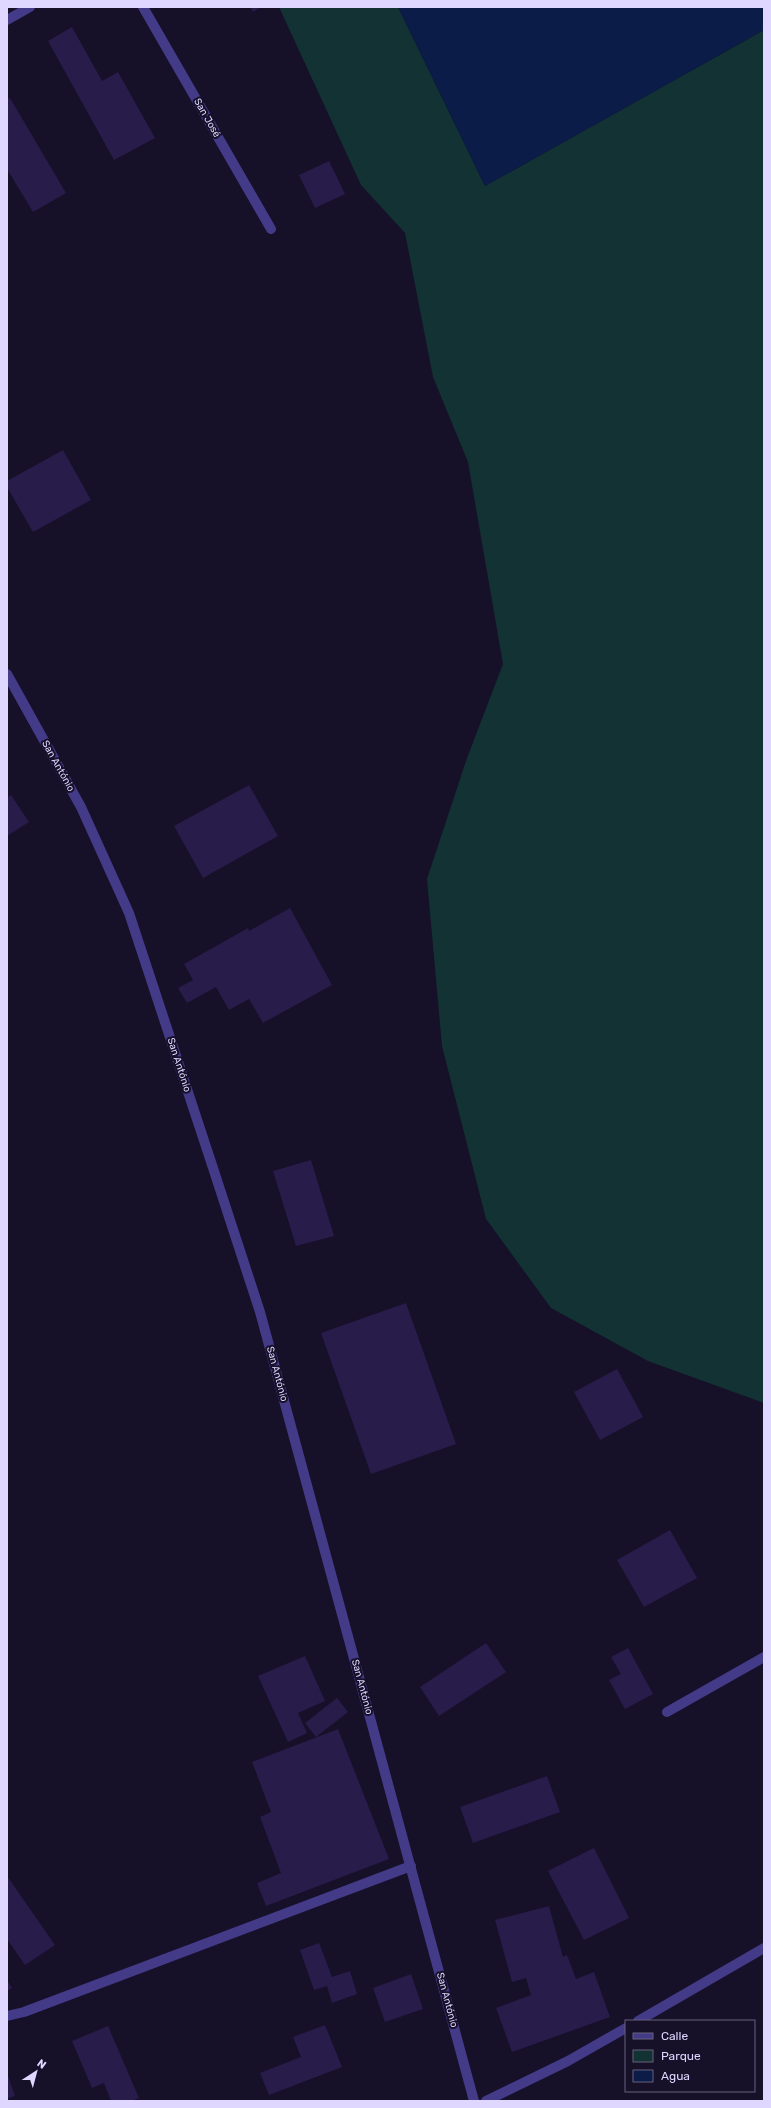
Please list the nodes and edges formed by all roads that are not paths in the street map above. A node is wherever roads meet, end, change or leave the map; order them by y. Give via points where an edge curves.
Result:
1 (30, 7) edge
2 (143, 7) edge
3 (7, 20) edge
4 (271, 229) dead end
5 (7, 674) edge
6 (764, 1657) edge
7 (667, 1712) dead end
8 (410, 1866) junction
9 (764, 1948) edge
10 (7, 2016) edge
11 (640, 2020) edge
12 (625, 2029) edge
13 (474, 2101) edge
14 (486, 2101) edge

1 - 3 street
2 - 4 street, San José
5 - 8 street, San António via 81,807 129,912 260,1312
6 - 7 street
8 - 10 street via 24,2012
8 - 13 street, San António
9 - 11 street
12 - 14 street via 568,2061

